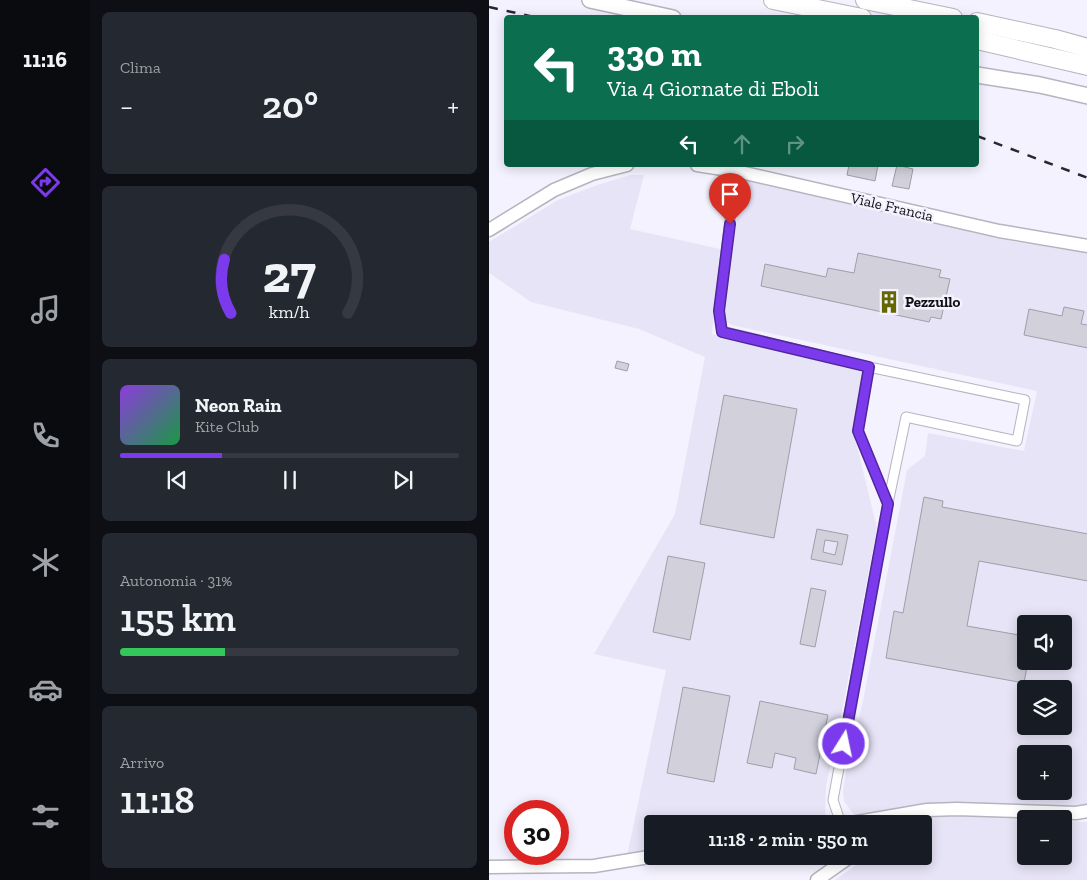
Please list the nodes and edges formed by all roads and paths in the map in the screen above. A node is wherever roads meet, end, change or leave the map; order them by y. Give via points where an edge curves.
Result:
1 (590, 0) edge
2 (773, 0) edge
3 (865, 0) edge
4 (659, 15) edge
5 (847, 15) edge
6 (938, 15) edge
7 (979, 22) edge
8 (979, 40) edge
9 (1087, 48) edge
10 (1087, 66) edge
11 (979, 75) edge
12 (1087, 96) edge
13 (619, 167) edge
14 (710, 167) edge
15 (736, 171) junction
16 (489, 230) edge
17 (1087, 246) edge
18 (869, 367) junction
19 (888, 504) junction
20 (1087, 811) edge
21 (838, 815) edge
22 (911, 815) edge
23 (644, 858) edge
24 (838, 865) edge
25 (489, 867) edge
26 (817, 880) edge

1 - 4 main road
2 - 5 highway
3 - 6 highway
7 - 9 highway
8 - 10 highway
11 - 12 main road
13 - 16 street via 554,190
14 - 15 street, Viale Francia
15 - 17 street, Viale Francia via 999,231
15 - 18 street via 719,311 722,332
18 - 19 street via 858,431
18 - 19 street via 1025,400 1017,441 906,417
19 - 21 street via 833,800
20 - 22 street via 957,809 927,810
23 - 25 street via 594,866
24 - 26 street

